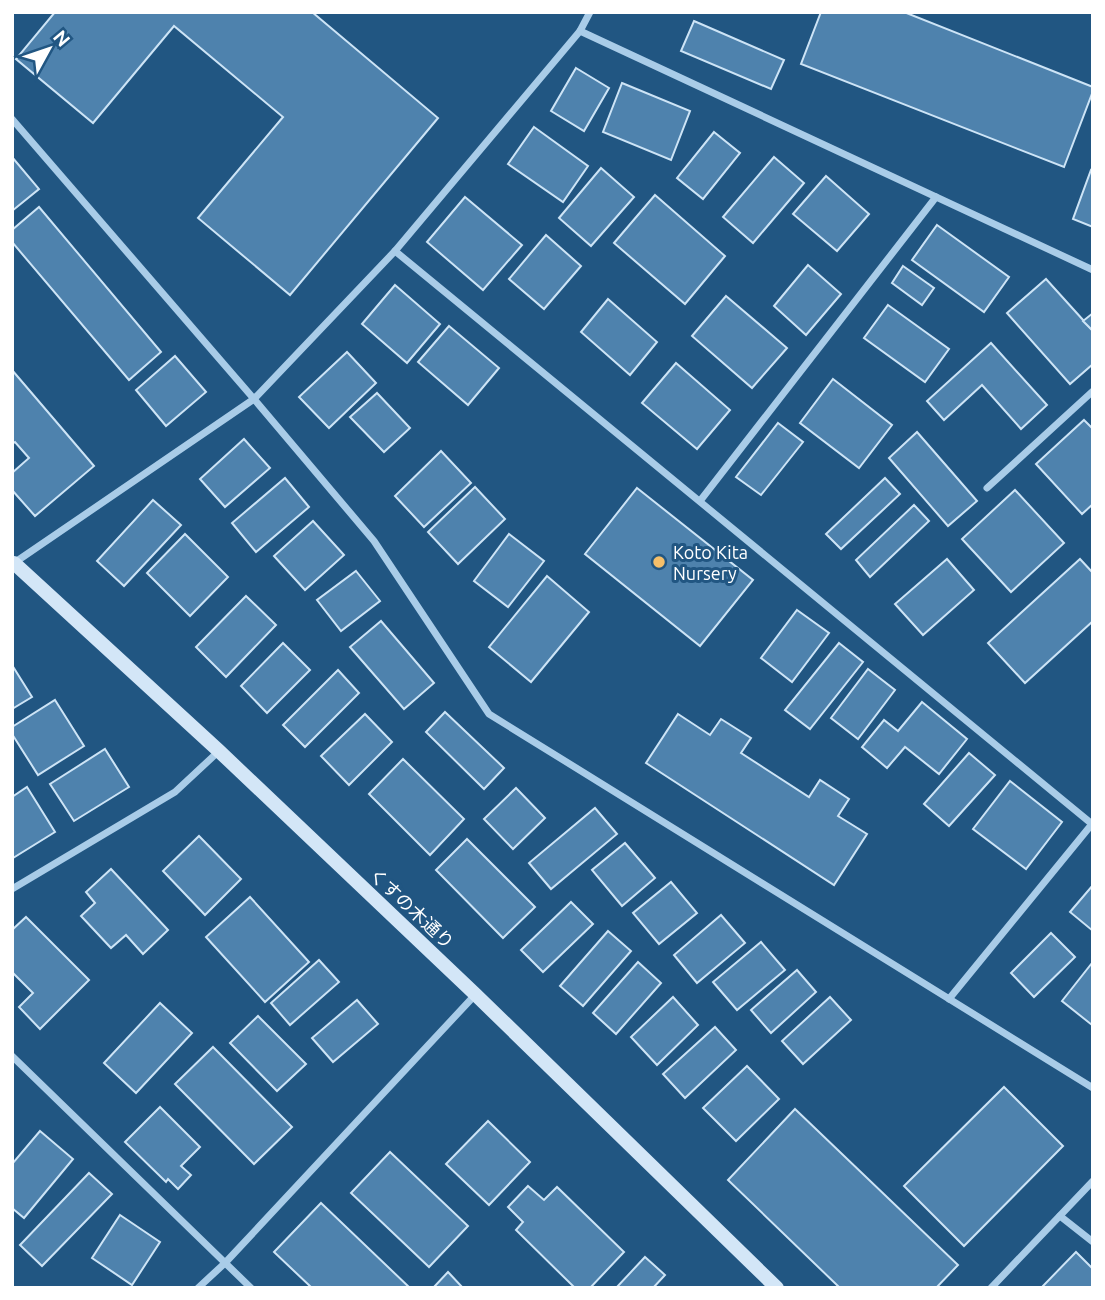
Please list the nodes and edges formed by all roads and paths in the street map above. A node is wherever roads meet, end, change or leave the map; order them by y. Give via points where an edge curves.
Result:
1 (590, 12) edge
2 (580, 31) junction
3 (12, 119) edge
4 (936, 197) junction
5 (395, 251) junction
6 (1093, 270) edge
7 (1093, 391) edge
8 (254, 399) junction
9 (987, 488) dead end
10 (700, 501) junction
11 (12, 563) edge
12 (219, 751) junction
13 (12, 889) edge
14 (475, 994) junction
15 (949, 999) junction
16 (12, 1056) edge
17 (1093, 1088) edge
18 (1093, 1181) edge
19 (1060, 1216) junction
20 (1093, 1242) edge
21 (225, 1263) junction
22 (198, 1288) edge
23 (251, 1288) edge
24 (777, 1288) edge
25 (991, 1288) edge

1 - 2 street
2 - 4 street
2 - 5 street
3 - 8 street
4 - 6 street
4 - 10 street
5 - 8 street
5 - 10 street
7 - 9 street
8 - 11 street
8 - 15 street via 374,541 489,714
10 - 15 street via 1092,824
11 - 12 street, くすの木通り
12 - 13 street via 175,792
12 - 14 street, くすの木通り
14 - 21 street
14 - 24 street, くすの木通り
15 - 17 street
16 - 21 street
18 - 19 street
19 - 20 street
19 - 25 street
21 - 22 street
21 - 23 street

